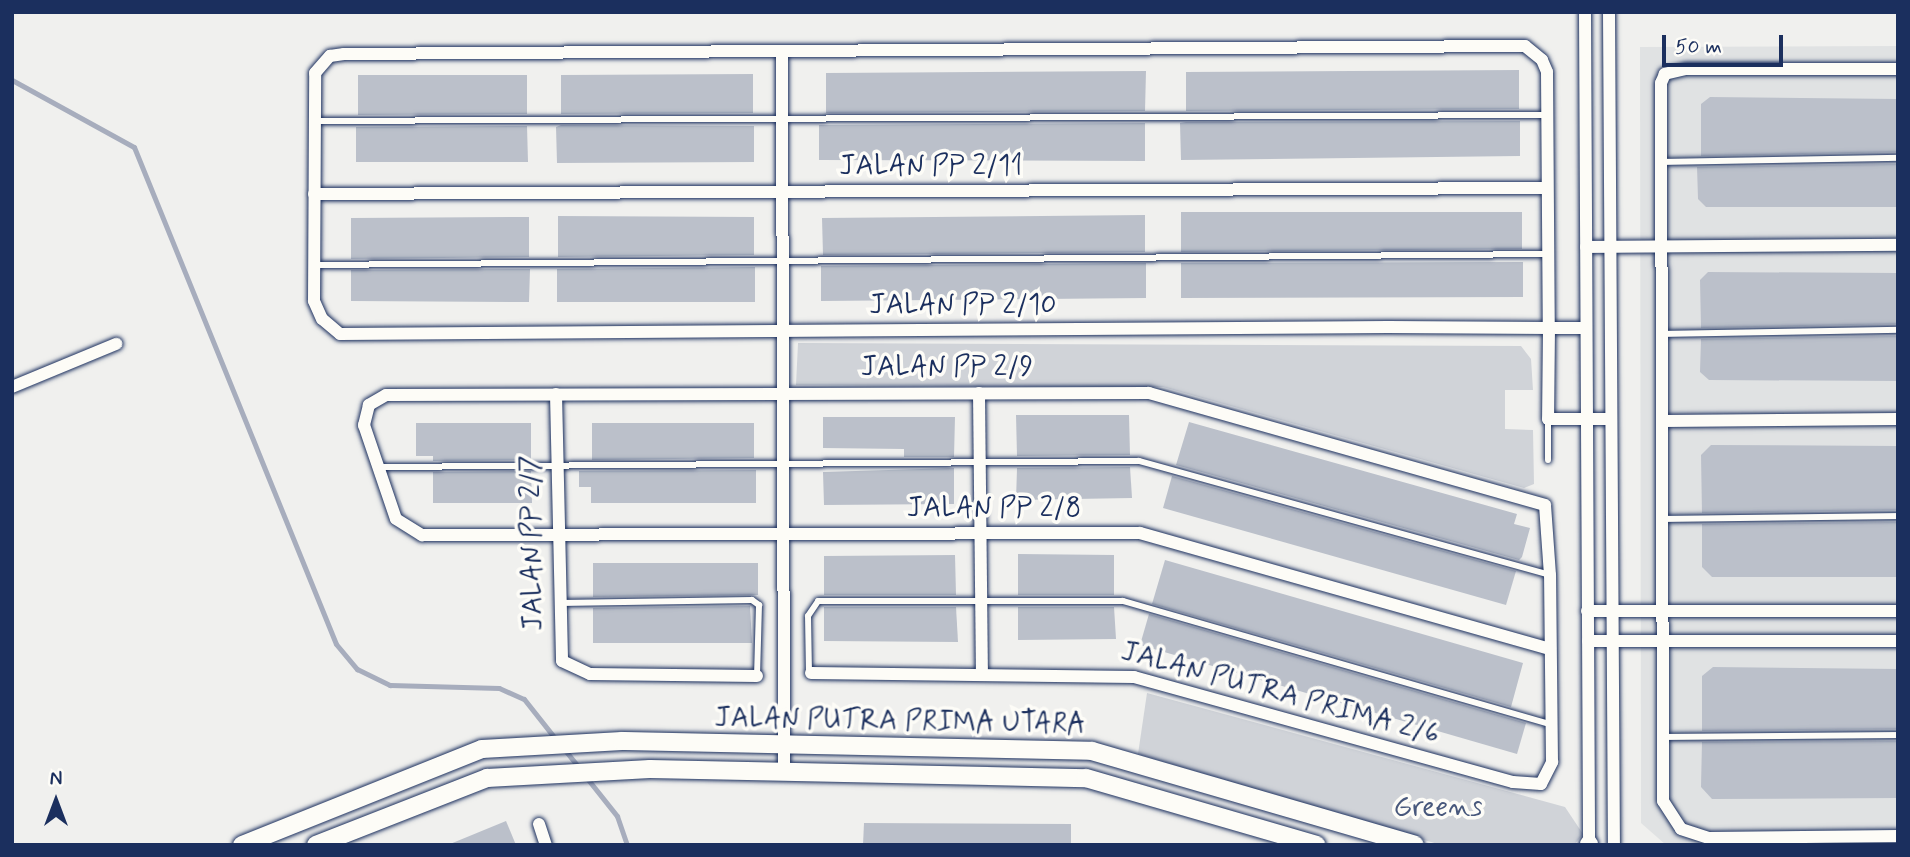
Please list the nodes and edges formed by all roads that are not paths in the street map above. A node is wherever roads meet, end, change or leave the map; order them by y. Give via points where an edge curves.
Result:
1 (1585, 12) edge
2 (1609, 12) edge
3 (782, 52) junction
4 (1898, 69) edge
5 (1547, 116) junction
6 (315, 121) junction
7 (782, 122) junction
8 (1898, 158) edge
9 (1662, 162) junction
10 (1547, 188) junction
11 (782, 192) junction
12 (314, 194) junction
13 (1898, 245) edge
14 (1586, 247) junction
15 (1611, 247) junction
16 (1662, 247) junction
17 (1548, 254) junction
18 (783, 262) junction
19 (314, 265) junction
20 (1549, 328) junction
21 (1586, 328) junction
22 (1898, 330) edge
23 (783, 331) junction
24 (1662, 334) junction
25 (116, 344) dead end
26 (12, 387) edge
27 (783, 393) junction
28 (979, 393) junction
29 (556, 394) junction
30 (1548, 419) junction
31 (1586, 419) junction
32 (1611, 419) junction
33 (1898, 419) edge
34 (1663, 421) junction
35 (783, 460) junction
36 (1548, 460) dead end
37 (980, 461) junction
38 (556, 462) junction
39 (377, 467) junction
40 (1898, 516) edge
41 (1663, 519) junction
42 (980, 533) junction
43 (558, 535) junction
44 (783, 535) junction
45 (1550, 575) junction
46 (981, 602) junction
47 (558, 603) junction
48 (1612, 610) junction
49 (1663, 610) junction
50 (1587, 611) junction
51 (1898, 611) edge
52 (1898, 640) edge
53 (1588, 641) junction
54 (1613, 641) junction
55 (1663, 642) junction
56 (1550, 649) junction
57 (982, 672) junction
58 (811, 673) joint
59 (757, 676) joint
60 (1550, 724) junction
61 (1898, 735) edge
62 (1663, 737) junction
63 (784, 746) junction
64 (784, 774) junction
65 (539, 824) dead end
66 (1898, 836) edge
67 (242, 845) edge
68 (316, 845) edge
69 (546, 845) edge
70 (1316, 845) edge
71 (1415, 845) edge
72 (1589, 845) edge
73 (1614, 845) edge

1 - 14 street
2 - 15 street
3 - 5 street via 1525,46 1542,60
3 - 6 street via 344,54 324,60 315,82
3 - 7 street
4 - 9 street via 1665,74
5 - 7 lane
5 - 10 street
6 - 7 lane
6 - 12 street
7 - 11 street
8 - 9 lane
9 - 16 street
10 - 11 street, JALAN PP 2/11
10 - 17 street
11 - 12 street, JALAN PP 2/11
11 - 18 street
12 - 19 street
13 - 16 street
14 - 15 street
14 - 21 street
15 - 16 street
15 - 32 street
16 - 24 street
17 - 18 lane
17 - 20 street
18 - 19 lane
18 - 23 street
19 - 23 street, JALAN PP 2/10 via 317,310 340,334
20 - 21 street, JALAN PP 2/10
20 - 23 street, JALAN PP 2/10
20 - 30 street
21 - 31 street
22 - 24 lane
23 - 27 street
24 - 34 street
25 - 26 street
27 - 28 street, JALAN PP 2/9
27 - 29 street, JALAN PP 2/9
27 - 35 street
28 - 37 street
28 - 45 street, JALAN PP 2/9 via 1165,395 1545,505
29 - 38 street, JALAN PP 2/7
29 - 39 street, JALAN PP 2/9 via 377,398 365,414
30 - 31 street
30 - 36 lane
31 - 32 street
31 - 50 street
32 - 48 street
33 - 34 street
34 - 41 street
35 - 37 lane
35 - 38 lane
35 - 44 street
37 - 42 street
37 - 45 lane via 1155,464
38 - 39 lane
38 - 43 street, JALAN PP 2/7
39 - 43 street, JALAN PP 2/8 via 396,519 422,535
40 - 41 lane
41 - 49 street
42 - 44 street, JALAN PP 2/8
42 - 46 street
42 - 56 street, JALAN PP 2/8 via 1140,533
43 - 44 street, JALAN PP 2/8
43 - 47 street, JALAN PP 2/7
44 - 63 street
45 - 56 street
46 - 57 street
46 - 58 lane via 818,601 808,616 806,673
46 - 60 lane via 1141,604
47 - 59 street, JALAN PP 2/7 via 558,647 562,661 576,671
47 - 59 lane via 752,600 759,605
48 - 49 street
48 - 50 street
48 - 54 street
49 - 51 street
49 - 55 street
50 - 53 street
52 - 55 street
53 - 54 street
53 - 72 street
54 - 55 street
54 - 73 street
55 - 62 street
56 - 60 street
57 - 58 street, JALAN PUTRA PRIMA 2/6
57 - 60 street, JALAN PUTRA PRIMA 2/6 via 1135,677 1528,786 1541,784 1552,762
61 - 62 lane
62 - 66 street via 1663,801 1681,829 1709,838
63 - 64 street
63 - 67 main road, JALAN PUTRA PRIMA UTARA via 622,741 482,749
63 - 71 main road, JALAN PUTRA PRIMA UTARA via 1092,751
64 - 68 main road, JALAN PUTRA PRIMA UTARA via 650,769 553,772 458,786
64 - 70 main road, JALAN PUTRA PRIMA UTARA via 1086,778
65 - 69 street

